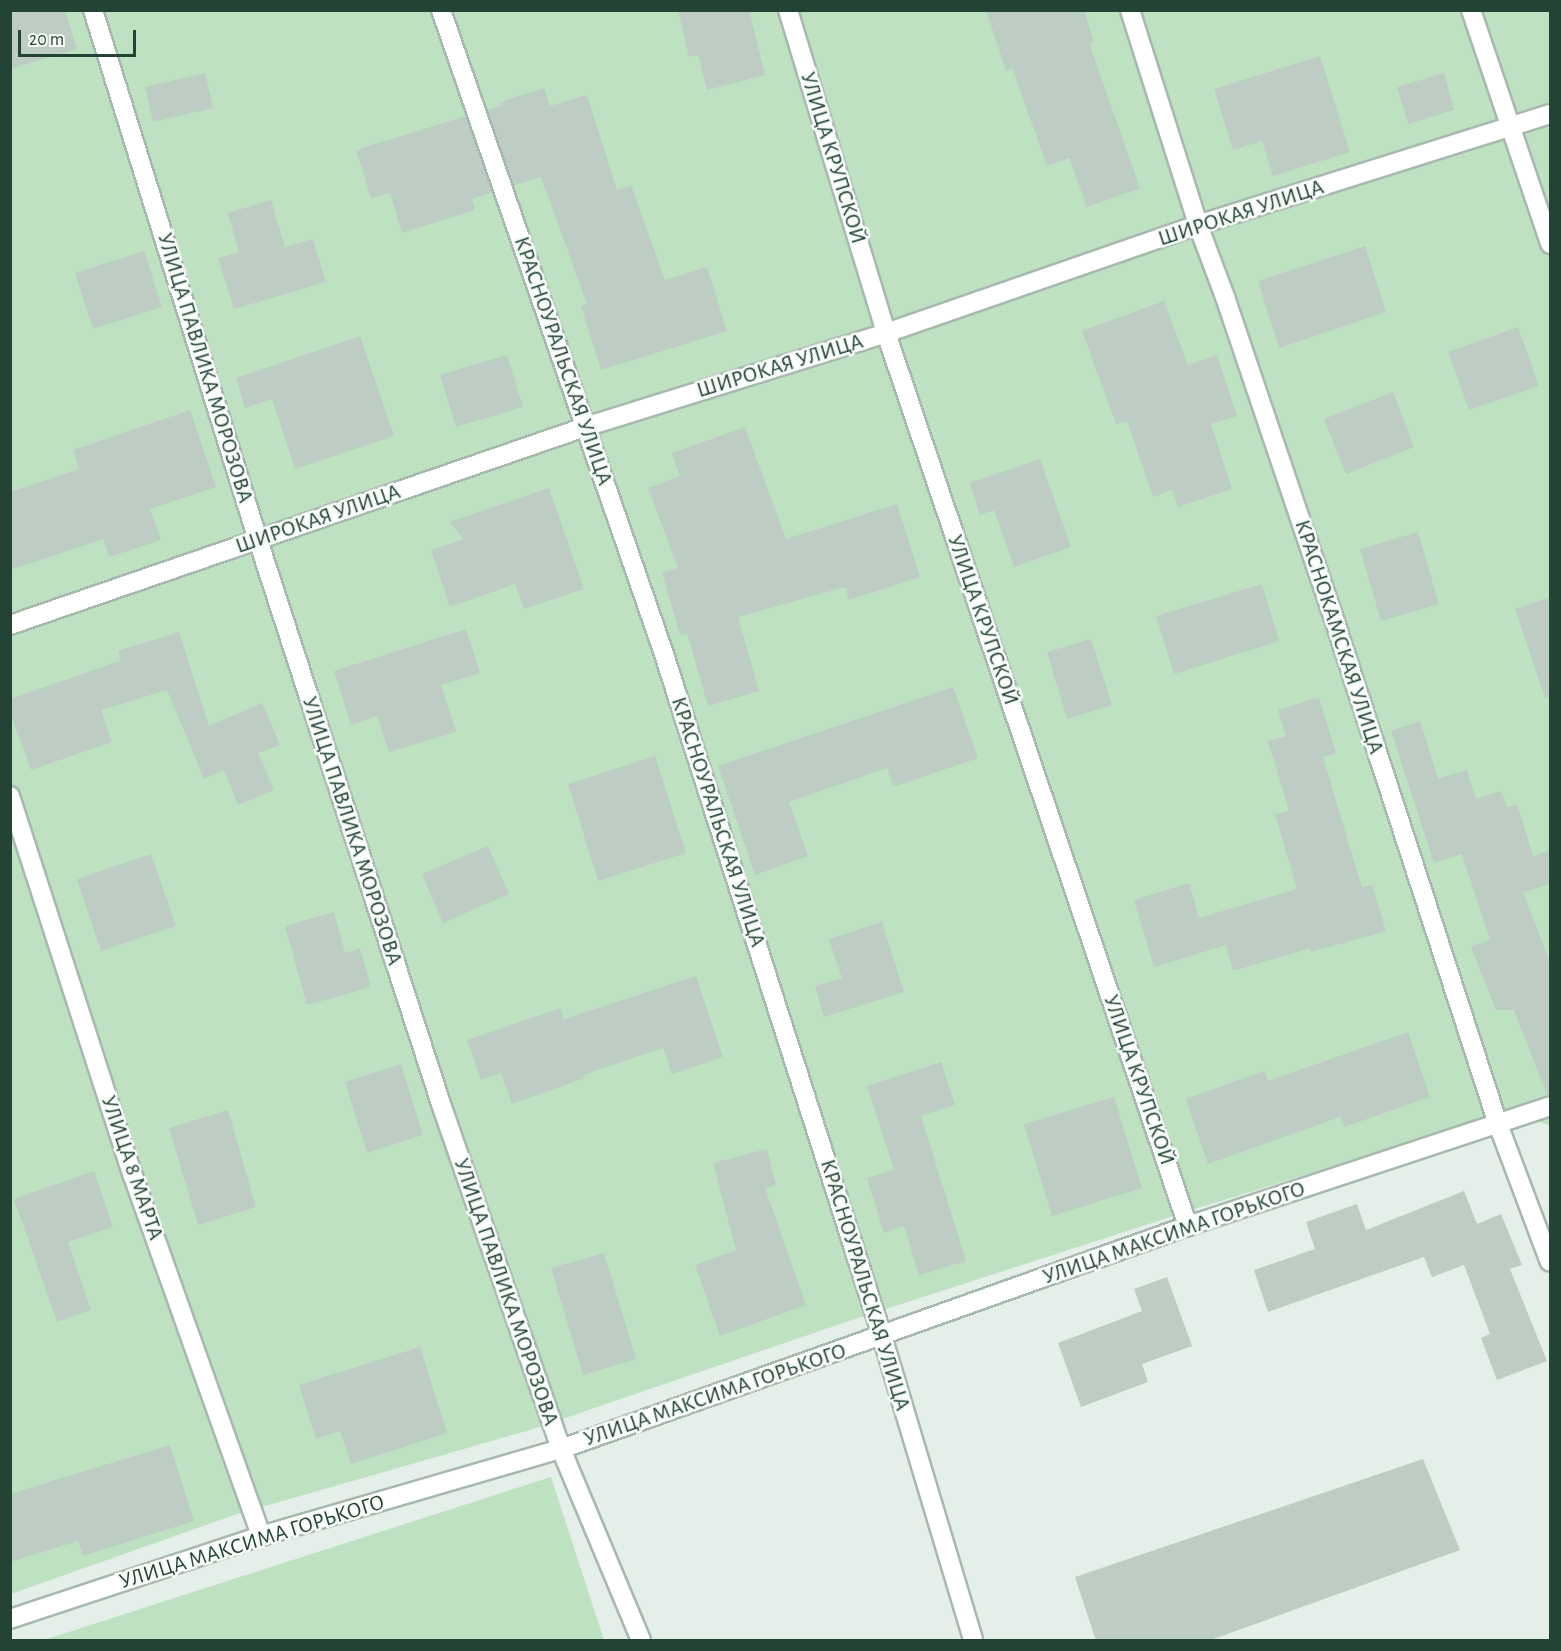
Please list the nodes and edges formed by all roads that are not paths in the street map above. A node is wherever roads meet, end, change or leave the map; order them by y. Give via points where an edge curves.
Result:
1 (93, 10) edge
2 (441, 10) edge
3 (788, 10) edge
4 (1130, 10) edge
5 (1472, 10) edge
6 (1551, 114) edge
7 (1511, 128) junction
8 (1198, 225) junction
9 (1551, 244) edge
10 (886, 333) junction
11 (585, 427) junction
12 (258, 540) junction
13 (10, 625) edge
14 (10, 796) edge
15 (1551, 1106) edge
16 (1498, 1124) junction
17 (1188, 1226) junction
18 (1551, 1262) edge
19 (882, 1336) junction
20 (561, 1449) junction
21 (261, 1536) junction
22 (10, 1619) edge
23 (641, 1641) edge
24 (973, 1641) edge

1 - 12 street, УЛИЦА ПАВЛИКА МОРОЗОВА
2 - 11 street, КРАСНОУРАЛЬСКАЯ УЛИЦА
3 - 10 street, УЛИЦА КРУПСКОЙ
4 - 8 street, КРАСНОКАМСКАЯ УЛИЦА
5 - 7 street
6 - 7 street, ШИРОКАЯ УЛИЦА
7 - 8 street, ШИРОКАЯ УЛИЦА
7 - 9 street
8 - 10 street, ШИРОКАЯ УЛИЦА
8 - 16 street, КРАСНОКАМСКАЯ УЛИЦА via 1334,619
10 - 11 street, ШИРОКАЯ УЛИЦА
10 - 17 street, УЛИЦА КРУПСКОЙ
11 - 12 street, ШИРОКАЯ УЛИЦА
11 - 19 street, КРАСНОУРАЛЬСКАЯ УЛИЦА via 663,651
12 - 13 street, ШИРОКАЯ УЛИЦА
12 - 20 street, УЛИЦА ПАВЛИКА МОРОЗОВА via 441,1104
14 - 21 street, УЛИЦА 8 МАРТА via 133,1176
15 - 16 street, УЛИЦА МАКСИМА ГОРЬКОГО
16 - 17 street, УЛИЦА МАКСИМА ГОРЬКОГО
16 - 18 street, КРАСНОКАМСКАЯ УЛИЦА
17 - 19 street, УЛИЦА МАКСИМА ГОРЬКОГО
19 - 20 street, УЛИЦА МАКСИМА ГОРЬКОГО
19 - 24 street, КРАСНОУРАЛЬСКАЯ УЛИЦА
20 - 21 street, УЛИЦА МАКСИМА ГОРЬКОГО
20 - 23 street, УЛИЦА ПАВЛИКА МОРОЗОВА
21 - 22 street, УЛИЦА МАКСИМА ГОРЬКОГО

